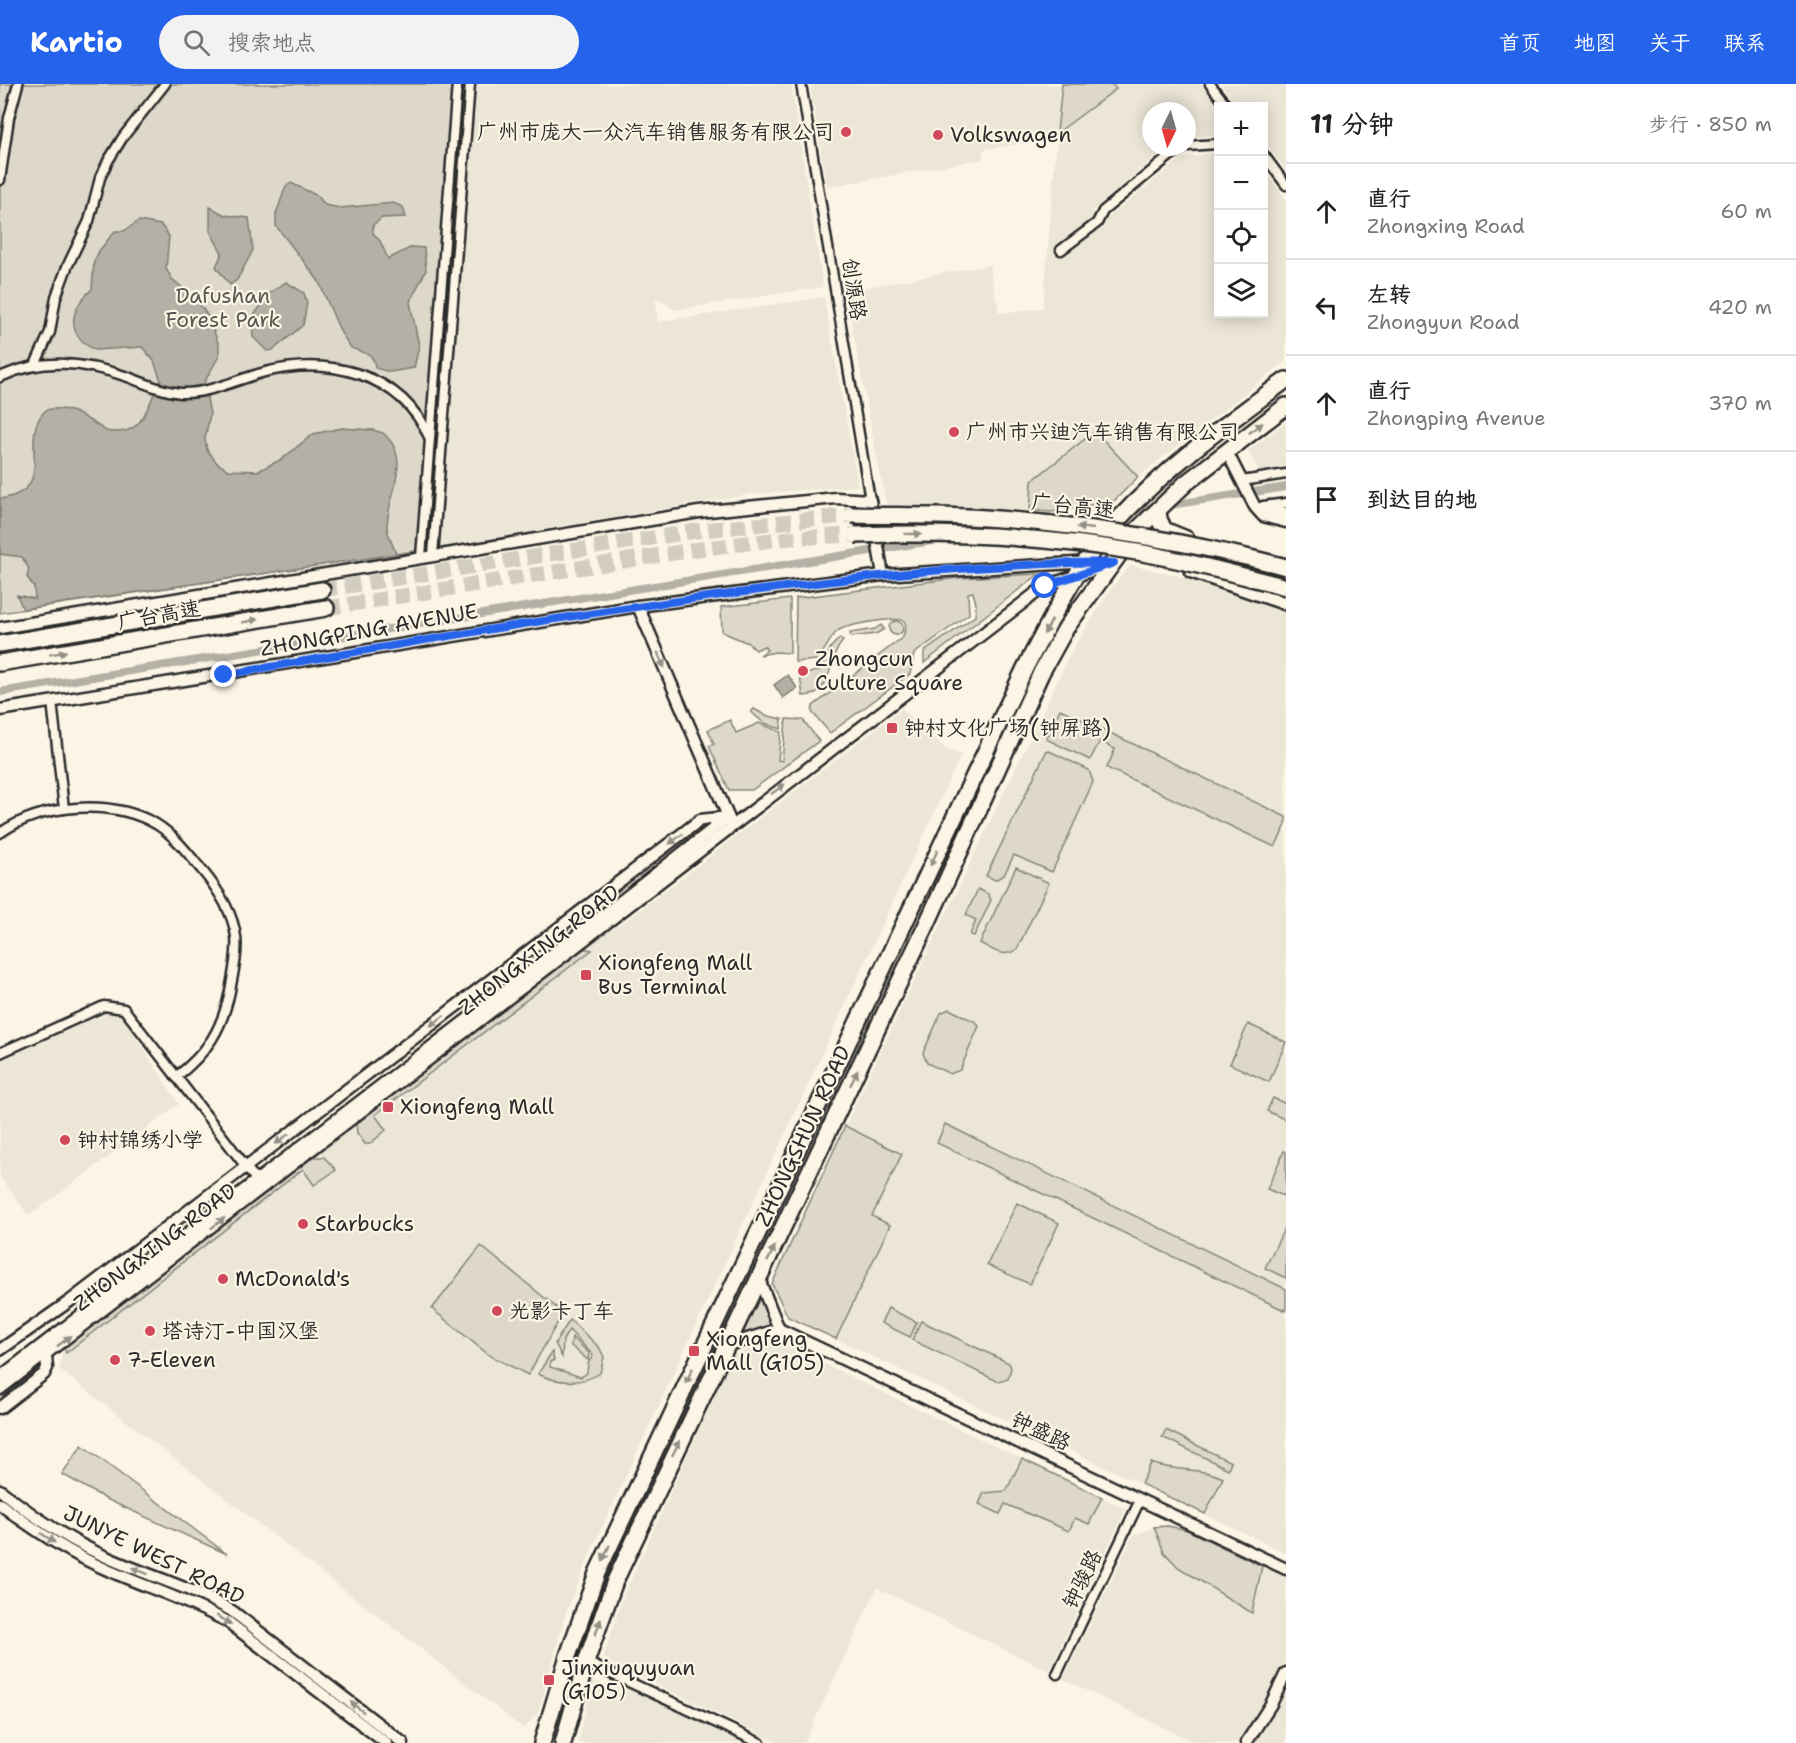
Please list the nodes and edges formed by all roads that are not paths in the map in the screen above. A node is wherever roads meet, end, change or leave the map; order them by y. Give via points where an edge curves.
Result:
1 (18, 84) edge
2 (165, 84) edge
3 (457, 84) edge
4 (470, 84) edge
5 (801, 84) edge
6 (1210, 84) edge
7 (1224, 102) edge
8 (1214, 144) edge
9 (1196, 146) edge
10 (1169, 156) edge
11 (1264, 156) edge
12 (0, 180) edge
13 (1286, 185) edge
14 (1061, 250) dead end
15 (35, 365) junction
16 (0, 377) edge
17 (1286, 380) edge
18 (1286, 406) edge
19 (430, 439) junction
20 (1226, 450) junction
21 (1286, 474) edge
22 (1244, 484) junction
23 (870, 500) junction
24 (1286, 502) edge
25 (1255, 507) junction
26 (1158, 511) junction
27 (1286, 513) edge
28 (852, 515) tunnel mouth
29 (1286, 522) edge
30 (855, 535) tunnel mouth
31 (1097, 547) junction
32 (433, 555) junction
33 (421, 557) junction
34 (1087, 561) junction
35 (1286, 561) edge
36 (1114, 563) junction
37 (1286, 567) edge
38 (883, 570) junction
39 (1077, 576) junction
40 (1286, 587) edge
41 (322, 590) tunnel mouth
42 (1286, 602) edge
43 (638, 606) junction
44 (326, 608) tunnel mouth
45 (0, 628) edge
46 (0, 644) edge
47 (0, 663) edge
48 (52, 701) junction
49 (0, 710) edge
50 (64, 809) junction
51 (730, 821) junction
52 (952, 821) junction
53 (970, 831) junction
54 (0, 833) edge
55 (0, 1053) edge
56 (176, 1077) junction
57 (246, 1167) junction
58 (257, 1181) junction
59 (759, 1279) junction
60 (70, 1301) junction
61 (82, 1314) junction
62 (779, 1329) junction
63 (725, 1346) junction
64 (0, 1350) edge
65 (46, 1355) junction
66 (0, 1377) edge
67 (0, 1389) edge
68 (0, 1408) edge
69 (0, 1490) edge
70 (1140, 1500) junction
71 (0, 1504) edge
72 (1286, 1569) edge
73 (586, 1662) junction
74 (1286, 1673) edge
75 (1056, 1674) dead end
76 (546, 1728) junction
77 (386, 1743) edge
78 (403, 1743) edge
79 (532, 1743) edge
80 (542, 1743) edge
81 (563, 1743) edge
82 (760, 1743) edge
83 (1246, 1743) edge

1 - 12 street
2 - 15 street via 123,137 104,169 89,221 56,297 46,345
3 - 19 street
4 - 32 street
5 - 23 street, 创源路
6 - 7 street
8 - 9 street
10 - 14 street via 1102,212 1097,223
11 - 13 street
15 - 16 street
15 - 19 street via 76,363 184,393 290,367 344,370 376,381 405,400 416,411
17 - 31 highway, ZHONGSHUN ROAD via 1173,467 1114,524
20 -> 18 highway, ZHONGSHUN ROAD
19 - 33 street
20 - 22 main road
20 - 26 highway, ZHONGSHUN ROAD
21 - 22 street
22 - 25 main road
23 - 32 main road via 836,498 699,512
23 - 38 main road
24 - 25 street
25 - 27 main road
25 - 29 main road via 1263,516
26 - 35 highway via 1161,525 1171,534
26 - 36 highway, ZHONGSHUN ROAD via 1136,531
37 -> 28 highway, 广台高速, bridge via 1225,551 1096,529 983,518
30 -> 40 highway, 广台高速, bridge via 969,536 1088,545 1163,557
31 - 34 highway, ZHONGSHUN ROAD
31 - 36 highway via 1101,559
32 - 33 main road
33 - 45 main road
34 - 36 main road, ZHONGPING AVENUE
34 - 38 main road, ZHONGPING AVENUE
34 - 39 highway, ZHONGSHUN ROAD
36 - 39 main road, ZHONGXING ROAD
36 - 42 highway via 1135,558 1173,565
36 - 53 highway, ZHONGSHUN ROAD via 1066,628 1041,673
38 - 43 main road, ZHONGPING AVENUE
51 -> 39 main road, ZHONGXING ROAD via 1045,586
39 -> 52 highway, ZHONGSHUN ROAD via 1026,666
41 - 46 highway, 广台高速
43 - 48 main road, ZHONGPING AVENUE
43 -> 51 main road
47 -> 44 highway, 广台高速
48 - 49 main road, ZHONGPING AVENUE
48 - 50 street
50 - 54 street via 26,818
50 - 56 street via 119,812 156,824 207,876 230,915 236,954 223,1018 199,1059
51 -> 57 main road via 700,820
51 - 58 main road, ZHONGXING ROAD
65 -> 51 main road, ZHONGXING ROAD
52 - 53 highway
52 -> 76 highway, ZHONGSHUN ROAD via 597,1573
59 -> 53 highway, ZHONGSHUN ROAD
55 - 56 street via 104,1006 116,1006 124,1009
56 - 57 street
57 - 58 street
57 - 60 main road
58 - 61 main road, ZHONGXING ROAD
59 - 62 main road
59 - 63 highway, ZHONGSHUN ROAD
60 - 61 main road
60 - 64 main road
61 - 66 main road, ZHONGXING ROAD
62 - 63 main road
62 - 70 main road, 钟盛路
73 -> 63 highway, ZHONGSHUN ROAD via 615,1581
65 - 67 main road, ZHONGXING ROAD
65 - 68 main road via 48,1368 44,1374
78 -> 69 main road, JUNYE WEST ROAD via 232,1611 112,1560 63,1534
70 - 72 main road, 钟盛路
70 - 75 street, 钟骏路
71 -> 77 main road, JUNYE WEST ROAD via 60,1546 228,1622
73 - 81 highway, ZHONGSHUN ROAD
73 - 82 street
74 - 83 main road
76 - 79 highway
76 - 80 highway, ZHONGSHUN ROAD

